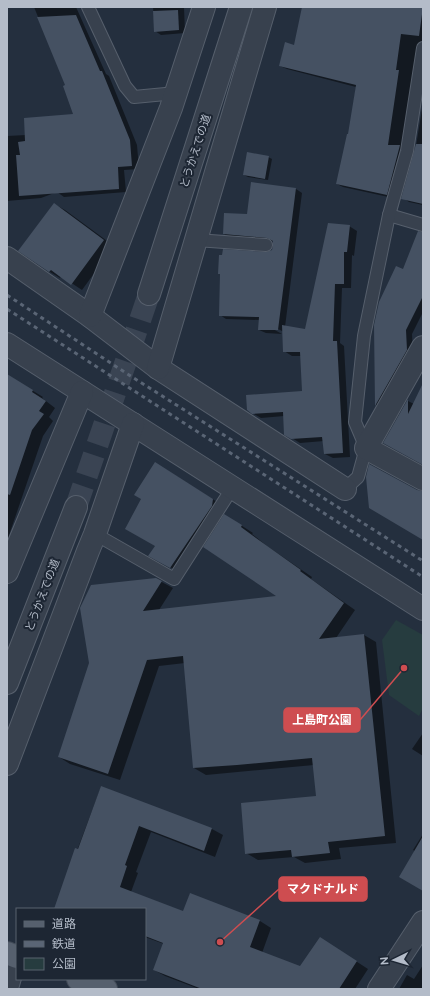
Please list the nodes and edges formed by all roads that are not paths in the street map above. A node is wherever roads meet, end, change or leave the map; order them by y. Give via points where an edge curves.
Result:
1 (88, 7) edge
2 (204, 7) edge
3 (241, 7) edge
4 (264, 7) edge
5 (423, 48) edge
6 (176, 93) junction
7 (389, 216) junction
8 (423, 225) edge
9 (196, 240) junction
10 (266, 245) dead end
11 (7, 258) edge
12 (149, 294) tunnel mouth
13 (90, 316) junction
14 (7, 344) edge
15 (423, 347) edge
16 (158, 368) junction
17 (82, 392) junction
18 (133, 424) junction
19 (366, 448) junction
20 (423, 479) edge
21 (233, 487) junction
22 (345, 489) joint
23 (76, 507) tunnel mouth
24 (95, 534) junction
25 (7, 572) edge
26 (423, 609) edge
27 (7, 683) edge
28 (7, 764) edge
29 (423, 922) edge
30 (13, 956) edge
31 (81, 980) edge
32 (7, 988) edge
33 (106, 989) edge
34 (378, 989) edge

1 - 6 lane via 125,86 134,97
2 - 6 street
3 - 12 street, とうかえでの道
4 - 9 street
5 - 7 lane via 407,151
6 - 13 street
7 - 8 lane
7 - 19 lane via 364,336 355,422
9 - 10 lane
9 - 16 street
11 - 13 street
13 - 16 street
14 - 17 street
15 - 19 street
16 - 22 street
17 - 18 street
17 - 25 street
18 - 21 street
18 - 24 street
19 - 20 street
19 - 22 lane via 358,477
21 - 24 lane via 174,579
21 - 26 street
23 - 27 street, とうかえでの道
24 - 28 street
29 - 34 street
30 - 32 street
31 - 33 main road

